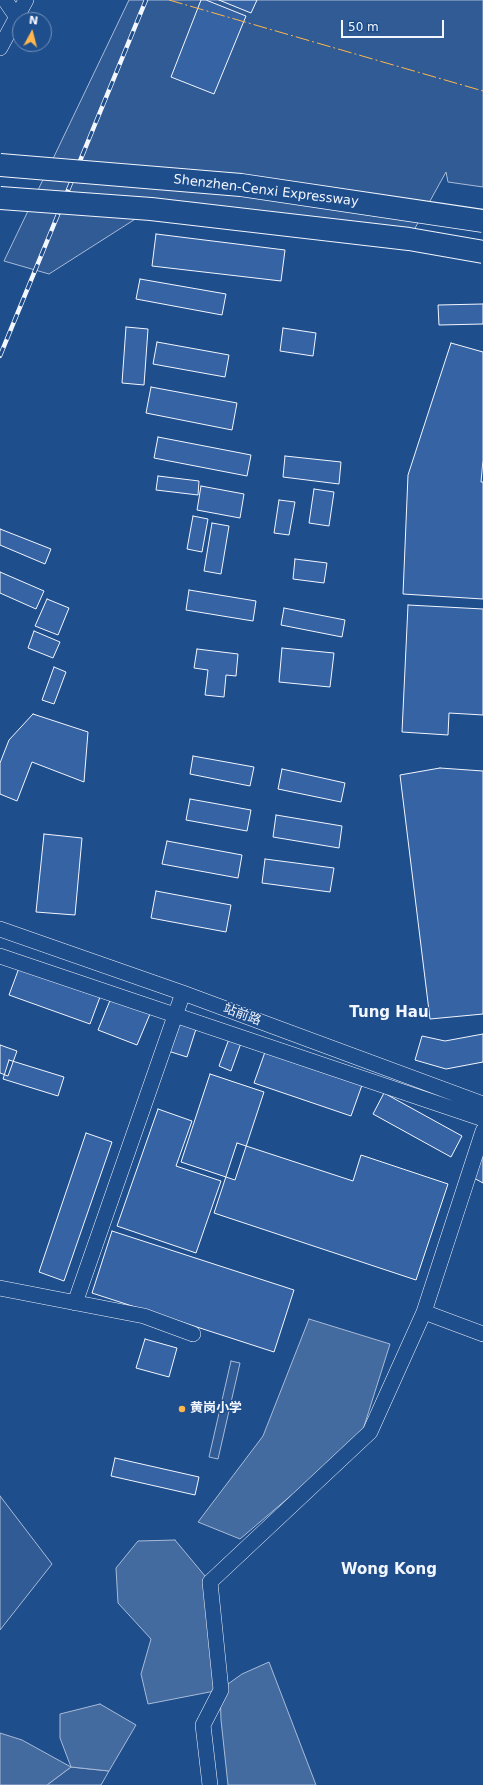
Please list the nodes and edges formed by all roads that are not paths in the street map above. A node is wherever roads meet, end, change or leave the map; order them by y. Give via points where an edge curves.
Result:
1 (5, 0) edge
2 (26, 0) edge
3 (13, 12) edge
4 (18, 12) edge
5 (12, 24) edge
6 (0, 48) edge
7 (0, 165) edge
8 (0, 198) edge
9 (483, 221) edge
10 (483, 252) edge
11 (0, 929) edge
12 (0, 956) edge
13 (183, 993) junction
14 (175, 1015) junction
15 (483, 1096) edge
16 (467, 1098) junction
17 (483, 1104) edge
18 (483, 1118) edge
19 (483, 1131) edge
20 (0, 1288) edge
21 (75, 1303) junction
22 (424, 1312) junction
23 (193, 1334) dead end
24 (483, 1334) edge
25 (210, 1785) edge

1 - 3 street
2 - 4 street
5 - 6 street
7 - 9 highway, Shenzhen-Cenxi Expressway, bridge via 241,185
8 - 10 highway, bridge via 151,209 409,239
11 - 13 street, 站前路
12 - 14 street, 站前路
13 - 14 street
13 - 16 street, 站前路
14 - 18 street, 站前路
14 - 21 street
15 - 16 street
16 - 17 street, 站前路
19 - 22 street
20 - 21 street
21 - 23 street via 144,1316
22 - 24 street
22 - 25 street via 370,1432 210,1582 220,1690 203,1725

